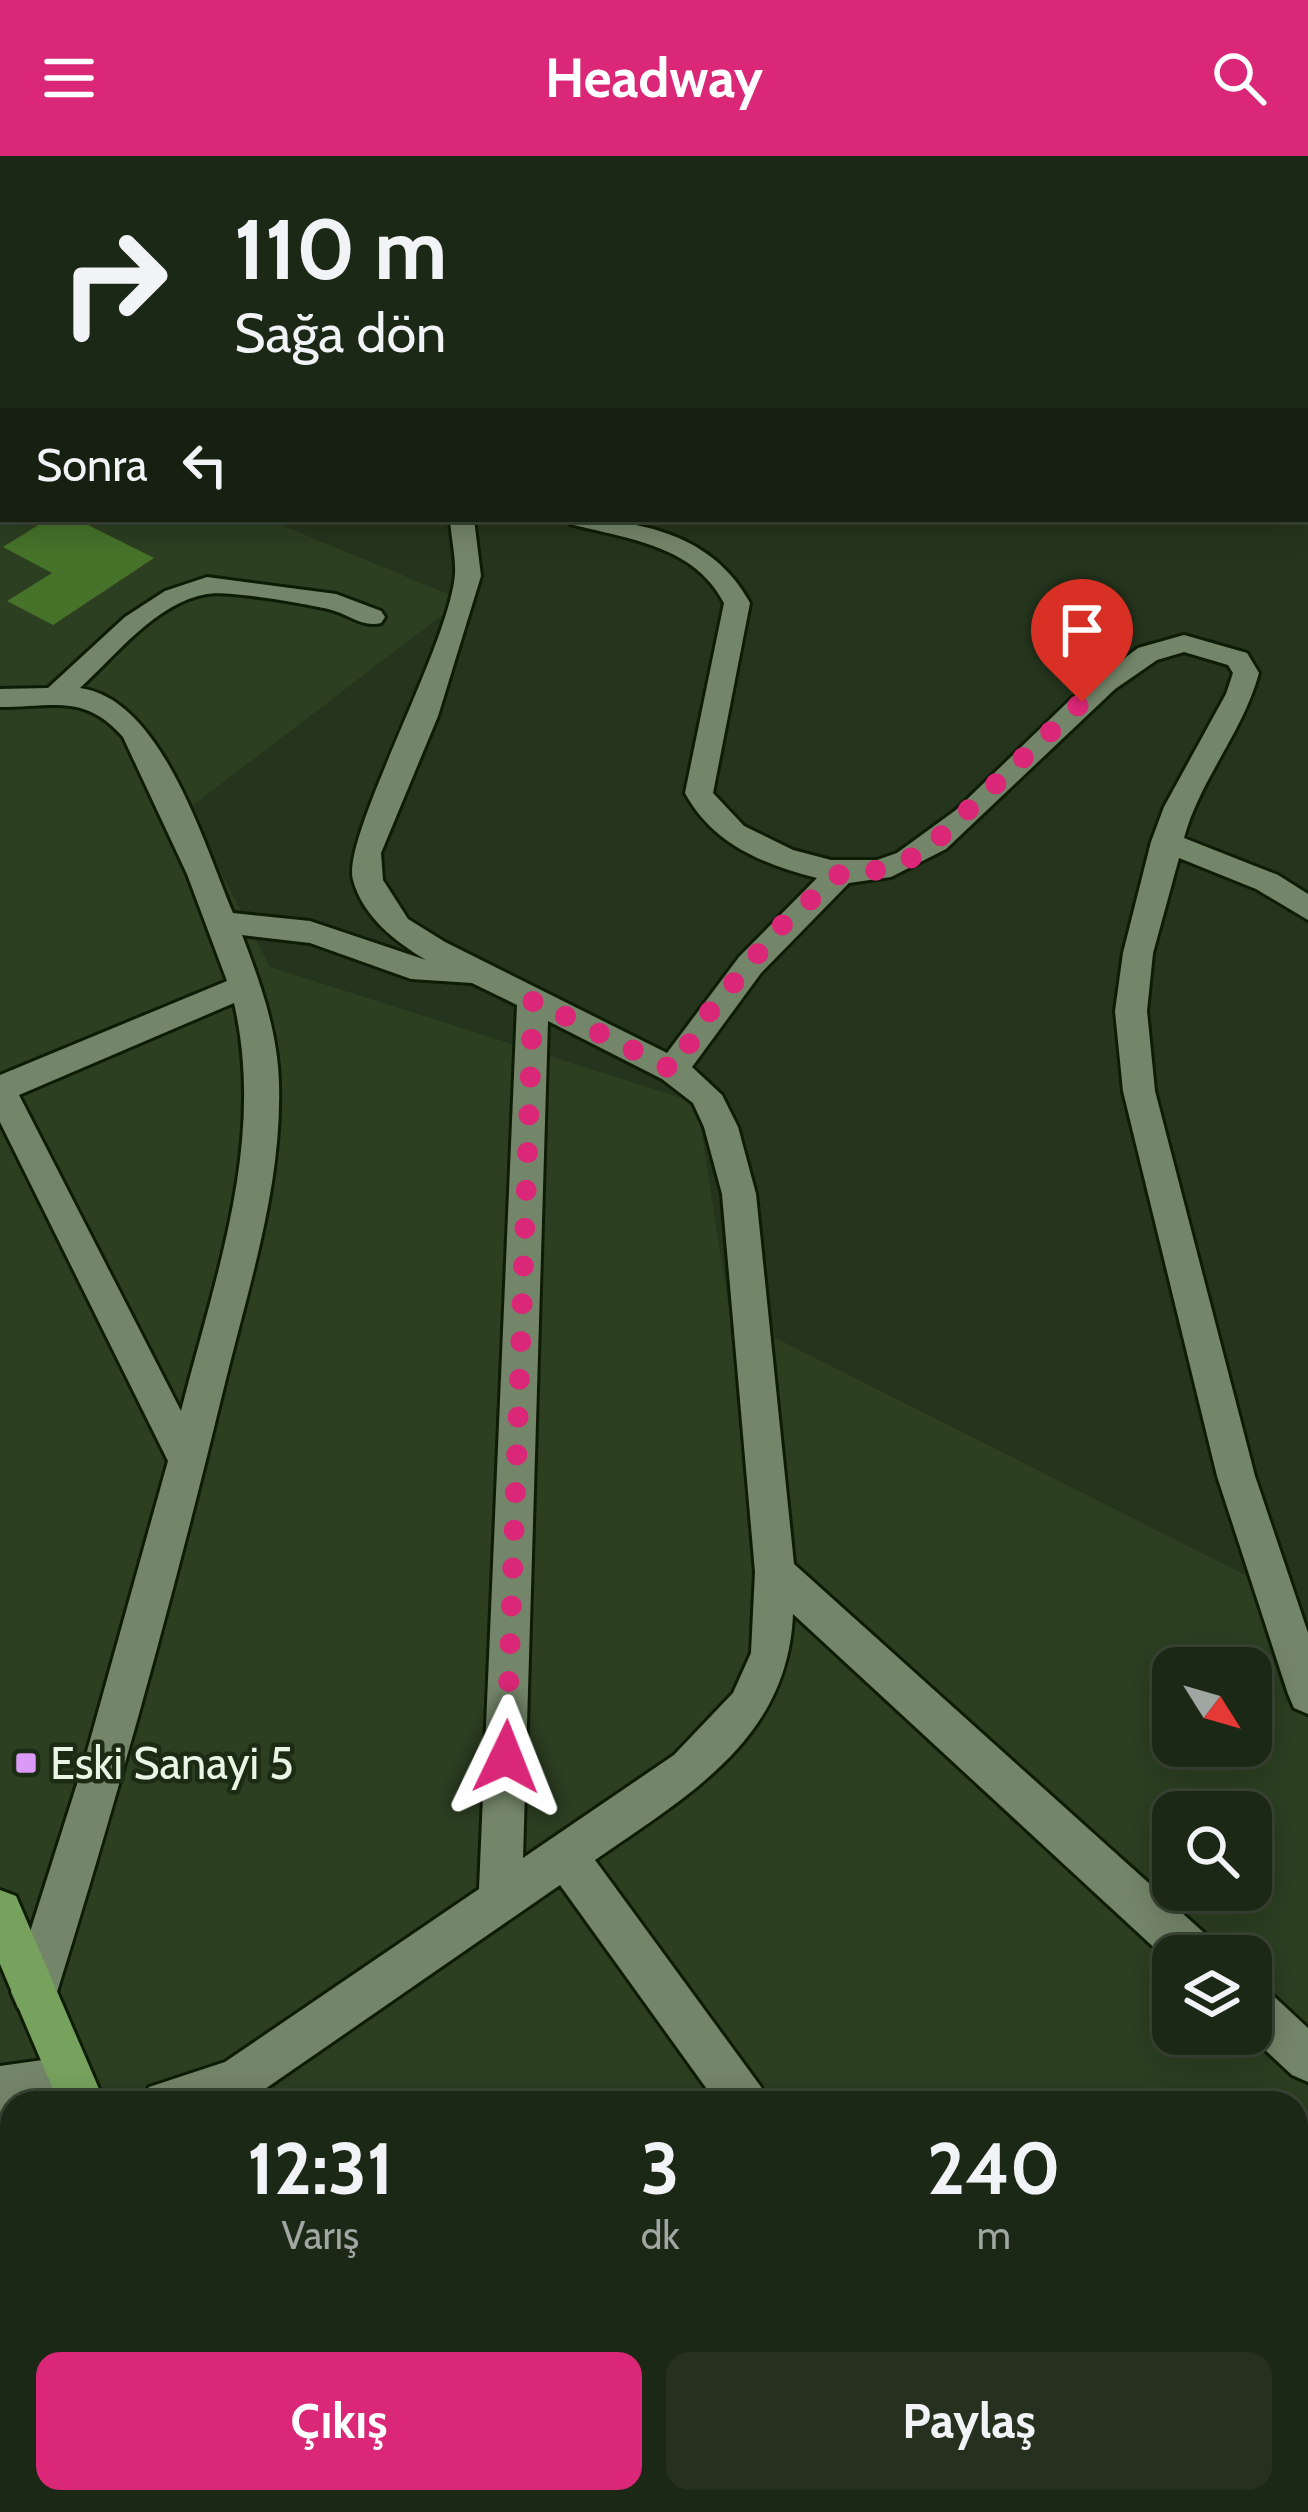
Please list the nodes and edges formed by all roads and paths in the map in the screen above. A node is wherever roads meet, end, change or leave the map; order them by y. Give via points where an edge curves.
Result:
1 (462, 522) edge
2 (590, 522) edge
3 (372, 617) dead end
4 (57, 695) junction
5 (0, 698) edge
6 (1166, 842) junction
7 (842, 872) junction
8 (1308, 909) edge
9 (218, 923) junction
10 (477, 972) junction
11 (245, 986) junction
12 (533, 1000) junction
13 (673, 1070) junction
14 (0, 1089) edge
15 (188, 1462) junction
16 (776, 1572) junction
17 (1308, 1694) edge
18 (566, 1855) junction
19 (500, 1899) junction
20 (0, 1912) edge
21 (1173, 1935) edge
22 (34, 1992) junction
23 (1272, 2026) edge
24 (1308, 2059) edge
25 (0, 2089) edge
26 (76, 2091) edge
27 (206, 2091) edge
28 (736, 2091) edge

1 - 10 street via 468,576 453,629 366,853 368,881 397,927
2 - 7 street via 711,562 730,583 737,603 698,793 712,820 745,841
3 - 4 street via 336,602 207,585 134,623
4 - 5 street
4 - 9 street via 86,694 130,722
6 - 7 street via 1246,673 1238,659 1178,643 1125,668 1082,702 923,853 882,870
6 - 8 street via 1267,882
6 - 17 street via 1131,1011 1138,1091 1237,1476
7 - 13 street via 738,975
9 - 10 street via 323,936 410,970
9 - 11 street
10 - 12 street
11 - 14 street
11 - 15 street via 263,1079 260,1155
12 - 13 street
12 - 19 street
13 - 16 street via 706,1095 739,1194
14 - 15 street
15 - 22 street via 107,1768
16 - 18 street via 771,1653 748,1707 688,1770
16 - 21 street
18 - 19 street
18 - 28 street
19 - 27 street via 236,2082
20 - 22 main road
22 - 26 main road
23 - 24 street
25 - 26 street

